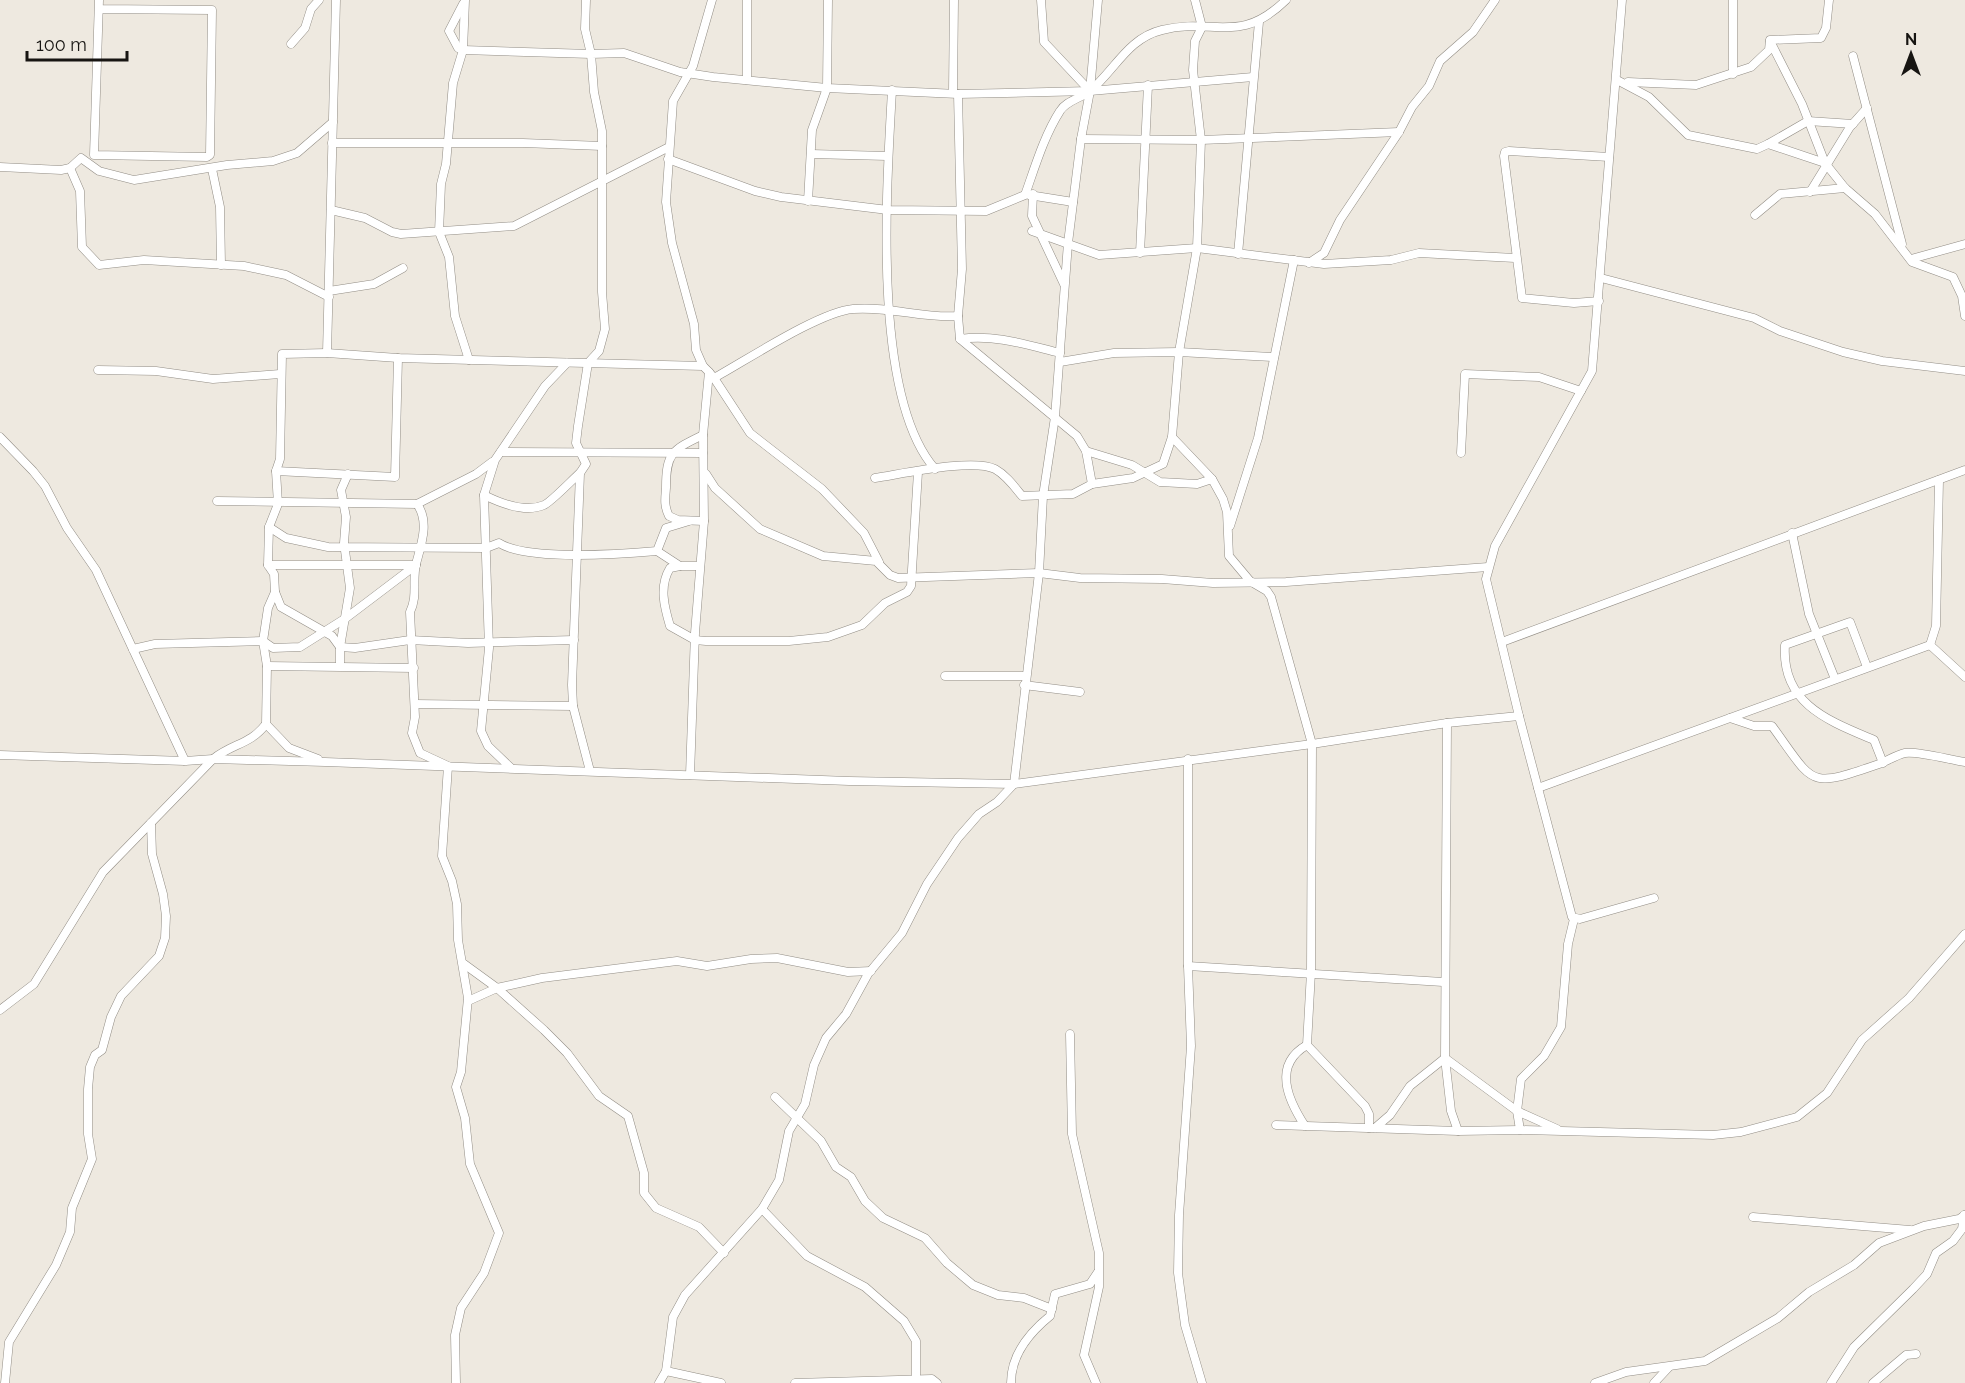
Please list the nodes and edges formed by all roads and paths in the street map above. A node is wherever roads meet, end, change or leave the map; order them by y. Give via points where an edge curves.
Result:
1 (319, 0) edge
2 (336, 0) edge
3 (586, 0) edge
4 (712, 0) edge
5 (747, 0) edge
6 (828, 0) edge
7 (954, 0) edge
8 (1041, 0) edge
9 (1098, 0) edge
10 (1195, 0) edge
11 (1286, 0) edge
12 (1495, 0) edge
13 (1622, 0) edge
14 (1733, 0) edge
15 (1829, 0) edge
16 (466, 1) edge
17 (99, 4) edge
18 (1259, 22) junction
19 (1202, 27) junction
20 (1770, 40) junction
21 (291, 44) dead end
22 (460, 49) junction
23 (591, 54) junction
24 (1853, 56) dead end
25 (689, 74) junction
26 (1733, 74) junction
27 (1253, 77) junction
28 (747, 80) junction
29 (1194, 81) junction
30 (1621, 81) junction
31 (1148, 85) junction
32 (827, 88) junction
33 (892, 90) junction
34 (1090, 91) junction
35 (956, 93) junction
36 (1867, 108) junction
37 (1808, 121) junction
38 (333, 122) junction
39 (1853, 124) junction
40 (1399, 132) junction
41 (1250, 138) junction
42 (1080, 139) junction
43 (1147, 140) junction
44 (1201, 140) junction
45 (332, 143) junction
46 (449, 143) junction
47 (1768, 144) junction
48 (602, 146) junction
49 (667, 148) junction
50 (811, 154) junction
51 (94, 155) junction
52 (887, 156) junction
53 (1609, 157) junction
54 (668, 159) junction
55 (1826, 165) junction
56 (0, 167) edge
57 (94, 167) junction
58 (70, 168) junction
59 (212, 169) junction
60 (603, 181) junction
61 (1845, 188) junction
62 (1810, 192) junction
63 (1029, 195) junction
64 (808, 201) junction
65 (1073, 202) junction
66 (331, 210) junction
67 (888, 210) junction
68 (959, 211) junction
69 (1755, 215) dead end
70 (1032, 231) dead end
71 (439, 232) junction
72 (1041, 235) junction
73 (1068, 243) junction
74 (1965, 244) edge
75 (1197, 248) junction
76 (1903, 248) junction
77 (1140, 253) junction
78 (1238, 254) junction
79 (1515, 258) junction
80 (1911, 259) junction
81 (1294, 260) junction
82 (1309, 263) junction
83 (221, 265) junction
84 (403, 268) dead end
85 (1601, 278) junction
86 (1065, 286) junction
87 (329, 294) junction
88 (1599, 301) junction
89 (889, 308) junction
90 (958, 316) junction
91 (1965, 316) edge
92 (960, 339) junction
93 (1179, 352) junction
94 (327, 353) junction
95 (1060, 357) junction
96 (1274, 357) junction
97 (398, 358) junction
98 (469, 360) junction
99 (567, 363) junction
100 (588, 363) junction
101 (98, 370) dead end
102 (1965, 371) edge
103 (709, 372) junction
104 (280, 374) junction
105 (1581, 392) junction
106 (1055, 417) junction
107 (703, 435) junction
108 (0, 437) edge
109 (1172, 437) junction
110 (1086, 451) junction
111 (501, 452) junction
112 (581, 453) junction
113 (673, 453) junction
114 (703, 453) junction
115 (1461, 453) dead end
116 (495, 460) junction
117 (935, 469) junction
118 (1965, 470) edge
119 (276, 471) junction
120 (705, 471) junction
121 (918, 472) junction
122 (1141, 472) junction
123 (580, 473) junction
124 (348, 474) junction
125 (875, 478) dead end
126 (1212, 479) junction
127 (1939, 480) junction
128 (1092, 484) junction
129 (484, 495) junction
130 (1043, 496) junction
131 (217, 501) dead end
132 (278, 504) junction
133 (343, 504) junction
134 (417, 504) junction
135 (688, 521) junction
136 (704, 521) junction
137 (269, 527) junction
138 (1227, 533) junction
139 (1792, 533) junction
140 (345, 547) junction
141 (422, 547) junction
142 (486, 548) junction
143 (657, 551) junction
144 (578, 554) junction
145 (879, 562) junction
146 (346, 564) junction
147 (268, 565) junction
148 (416, 565) junction
149 (680, 566) junction
150 (700, 566) junction
151 (1488, 567) junction
152 (1039, 573) junction
153 (913, 578) junction
154 (1250, 581) junction
155 (275, 592) junction
156 (346, 618) junction
157 (320, 632) junction
158 (1816, 633) junction
159 (410, 640) junction
160 (489, 640) junction
161 (574, 640) junction
162 (695, 640) junction
163 (263, 641) junction
164 (1502, 642) junction
165 (1930, 645) junction
166 (340, 647) junction
167 (133, 649) junction
168 (267, 666) junction
169 (340, 666) junction
170 (1868, 667) junction
171 (414, 668) junction
172 (945, 676) dead end
173 (1965, 677) edge
174 (1835, 679) junction
175 (1024, 681) junction
176 (1080, 692) dead end
177 (1797, 693) junction
178 (415, 704) junction
179 (485, 704) junction
180 (573, 706) junction
181 (1519, 716) junction
182 (1730, 717) junction
183 (1447, 723) junction
184 (266, 724) junction
185 (1312, 744) junction
186 (0, 755) edge
187 (213, 759) junction
188 (1188, 759) junction
189 (185, 761) junction
190 (325, 762) junction
191 (1965, 762) edge
192 (1883, 763) junction
193 (448, 766) junction
194 (511, 768) junction
195 (590, 771) junction
196 (690, 775) junction
197 (1014, 783) junction
198 (1538, 788) junction
199 (151, 823) junction
200 (1654, 898) dead end
201 (1574, 919) junction
202 (1965, 934) edge
203 (463, 963) junction
204 (1188, 966) junction
205 (871, 970) junction
206 (1311, 972) junction
207 (1443, 982) junction
208 (497, 988) junction
209 (468, 1001) junction
210 (0, 1010) edge
211 (1070, 1035) dead end
212 (1307, 1046) junction
213 (1445, 1058) junction
214 (775, 1097) dead end
215 (1517, 1111) junction
216 (797, 1117) junction
217 (1276, 1125) dead end
218 (1305, 1126) junction
219 (1372, 1128) junction
220 (1520, 1130) junction
221 (1458, 1131) junction
222 (1561, 1131) junction
223 (762, 1209) junction
224 (1964, 1215) edge
225 (1753, 1217) dead end
226 (1910, 1230) junction
227 (724, 1253) junction
228 (1100, 1267) junction
229 (1052, 1309) junction
230 (1916, 1354) dead end
231 (1670, 1367) junction
232 (666, 1371) junction
233 (916, 1382) edge
234 (4, 1383) edge
235 (456, 1383) edge
236 (659, 1383) edge
237 (721, 1383) edge
238 (795, 1383) edge
239 (937, 1383) edge
240 (1011, 1383) edge
241 (1095, 1383) edge
242 (1202, 1383) edge
243 (1595, 1383) edge
244 (1654, 1383) edge
245 (1831, 1383) edge
246 (1873, 1383) edge

1 - 21 street via 311,9 305,28
2 - 38 street
3 - 23 street via 585,29
4 - 25 street
5 - 28 street
6 - 32 street
7 - 35 street
8 - 34 street via 1044,42
9 - 34 street
10 - 19 street
11 - 18 street
12 - 40 street via 1473,32 1440,61
13 - 30 street
14 - 26 street
15 - 20 street via 1821,38
16 - 22 street
16 - 22 street via 449,31
17 - 51 street
17 - 51 street via 212,10 211,151 207,157
18 - 19 street via 1221,29
18 - 27 street
19 - 29 street via 1195,41
19 - 34 street via 1147,35 1127,50
20 - 26 street via 1769,50 1752,67
20 - 37 street
22 - 23 street
22 - 46 street via 453,83
23 - 25 street via 624,53
23 - 48 street
24 - 36 street
25 - 28 street
25 - 49 street via 673,101
26 - 30 street via 1696,85
27 - 29 street
27 - 41 street
28 - 32 street
29 - 31 street
29 - 44 street
30 - 47 street via 1649,97 1688,135 1757,149
30 - 53 street
31 - 34 street
31 - 43 street
32 - 33 street
32 - 50 street via 812,130
33 - 35 street
33 - 52 street
34 - 35 street
34 - 42 street
34 - 63 street via 1061,108 1046,137
35 - 68 street
36 - 39 street
36 - 76 street
37 - 39 street
37 - 47 street
37 - 55 street
38 - 45 street
38 - 59 street via 291,157
39 - 55 street
40 - 41 street
40 - 82 street via 1340,220 1324,253
41 - 44 street
41 - 78 street
42 - 43 street
42 - 65 street
43 - 44 street
43 - 77 street
44 - 75 street
45 - 46 street
45 - 66 street
46 - 48 street
46 - 71 street via 441,184
47 - 55 street
48 - 60 street
49 - 54 street
49 - 60 street
50 - 52 street
50 - 64 street
51 - 57 street
52 - 67 street
53 - 79 street via 1505,152
53 - 85 street
54 - 64 street via 754,191
54 - 103 street via 666,202 671,233 694,324 696,350
55 - 61 street
55 - 62 street
56 - 58 street
57 - 58 street via 81,158
57 - 59 street via 116,178 134,180
58 - 83 street via 80,191 82,247 93,262
59 - 83 street via 220,207
60 - 71 street via 514,226
60 - 100 street via 605,329 599,351
61 - 62 street
61 - 76 street via 1875,214
62 - 69 street via 1780,194
63 - 65 street
63 - 68 street via 986,211
63 - 72 street via 1032,216
64 - 67 street
65 - 73 street
66 - 71 street via 365,218 392,232
66 - 87 street
67 - 68 street
67 - 89 street
68 - 90 street via 962,269
70 - 72 street
71 - 98 street via 449,257 455,316
72 - 73 street
72 - 86 street
73 - 77 street via 1099,255
73 - 86 street
74 - 80 street
75 - 77 street
75 - 78 street
75 - 93 street
76 - 80 street
78 - 81 street
79 - 82 street via 1419,254 1372,262
79 - 88 street via 1522,298
80 - 91 street via 1953,277 1962,296
81 - 82 street
81 - 96 street
83 - 87 street via 278,272
84 - 87 street via 374,284
85 - 88 street
85 - 102 street via 1754,318 1843,352
86 - 95 street
87 - 94 street
88 - 105 street via 1592,371
89 - 90 street
89 - 103 street via 836,313
89 - 117 street via 906,415
90 - 92 street
92 - 95 street via 1020,341
92 - 106 street
93 - 95 street
93 - 96 street
93 - 109 street
94 - 97 street
94 - 104 street via 282,354
95 - 106 street
96 - 138 street via 1258,438
97 - 98 street
97 - 124 street via 395,477
98 - 99 street
99 - 100 street
99 - 111 street via 546,386
100 - 103 street
100 - 112 street via 576,443
101 - 104 street via 156,371 213,379
103 - 107 street
103 - 145 street via 750,433 822,489 864,533
104 - 119 street via 280,459
105 - 115 street via 1539,377 1465,374
105 - 151 street via 1495,546
106 - 110 street via 1077,436
106 - 130 street
107 - 113 street
107 - 114 street
108 - 167 street via 45,486 96,570
109 - 122 street via 1163,464
109 - 126 street
110 - 122 street via 1132,465
110 - 128 street
111 - 112 street
111 - 116 street
112 - 113 street
112 - 123 street via 586,464
113 - 114 street
113 - 135 street via 665,470 664,506 669,516
114 - 120 street
116 - 129 street
116 - 134 street
117 - 121 street
117 - 130 street via 987,466 1004,475 1022,496
118 - 127 street
119 - 124 street
119 - 132 street
120 - 136 street
120 - 145 street via 715,488 760,529 823,556
121 - 125 street
121 - 153 street
122 - 126 street via 1160,482 1197,484
122 - 128 street via 1133,478
123 - 129 street via 545,505 510,505
123 - 144 street
124 - 133 street via 341,490
126 - 138 street via 1227,512
127 - 139 street
127 - 165 street via 1936,626
128 - 130 street via 1073,494
129 - 142 street
130 - 152 street
131 - 132 street
132 - 133 street
132 - 137 street
133 - 134 street
133 - 140 street
134 - 141 street via 424,514
135 - 136 street
135 - 143 street via 666,528
136 - 150 street
137 - 140 street via 295,540
137 - 147 street
138 - 154 street via 1229,556
139 - 158 street
139 - 164 street
140 - 141 street
140 - 146 street
141 - 142 street
141 - 148 street
142 - 144 street via 499,543 510,550
142 - 160 street
143 - 144 street
143 - 149 street
144 - 161 street
145 - 153 street via 890,575
146 - 147 street
146 - 148 street
146 - 156 street via 350,588
147 - 155 street via 274,574
148 - 156 street
148 - 159 street
149 - 150 street
149 - 162 street via 670,568 663,579 665,610 670,626
150 - 162 street
151 - 154 street via 1286,582
151 - 164 street via 1488,590
152 - 153 street
152 - 154 street via 1080,578
152 - 175 street
153 - 162 street via 907,592 885,603 854,629 804,640
154 - 185 street via 1271,597
155 - 157 street via 280,607
155 - 163 street
156 - 157 street
156 - 166 street
157 - 163 street via 300,647 273,648
157 - 166 street via 332,636
158 - 170 street via 1850,622
158 - 174 street
158 - 177 street via 1785,645 1784,663
159 - 160 street
159 - 166 street
159 - 171 street
160 - 161 street
160 - 179 street
161 - 180 street
162 - 196 street
163 - 167 street via 155,644
163 - 168 street
164 - 181 street
165 - 170 street
165 - 173 street
166 - 169 street
167 - 189 street
168 - 169 street
168 - 184 street
169 - 171 street
170 - 174 street
171 - 178 street
172 - 175 street
174 - 177 street
175 - 176 street
175 - 197 street
177 - 182 street
177 - 192 street via 1827,720 1874,740
178 - 179 street
178 - 193 street via 412,733 420,753
179 - 180 street
179 - 194 street via 481,731 484,740
180 - 195 street
181 - 183 street
181 - 198 street
182 - 192 street via 1754,726 1772,726 1803,768 1821,780 1834,780
182 - 198 street
183 - 185 street
183 - 207 street
184 - 187 street via 255,739 228,747
184 - 190 street via 289,748
185 - 188 street
185 - 206 street
186 - 189 street
187 - 189 street
187 - 190 street
187 - 199 street
188 - 197 street
188 - 204 street
190 - 193 street
191 - 192 street via 1906,753
193 - 194 street
193 - 203 street via 442,856 452,881
194 - 195 street
195 - 196 street
196 - 197 street
197 - 205 street via 958,837 927,884 902,933
198 - 201 street
199 - 210 street via 103,872 34,984
199 - 234 street via 152,854 166,916 165,938 159,956 121,996 102,1050 90,1067 88,1134 92,1159 72,1208 70,1232 56,1265 9,1342
200 - 201 street
201 - 215 street via 1561,1027 1544,1056 1521,1079
202 - 222 street via 1909,998 1862,1040 1827,1093 1797,1117 1713,1136
203 - 208 street
203 - 209 street
204 - 206 street
204 - 242 street via 1191,1046 1178,1272 1185,1325
205 - 208 street via 848,972 777,958 707,966 677,961 542,978
205 - 216 street via 820,1049 805,1104
206 - 207 street
206 - 212 street
207 - 213 street
208 - 209 street
208 - 227 street via 567,1053 599,1096 628,1116 643,1168 644,1193 656,1208 688,1220
209 - 235 street via 456,1089 464,1113 473,1173 499,1233 484,1273 461,1308 455,1335
211 - 228 street via 1072,1134 1097,1238
212 - 218 street via 1295,1052 1287,1067 1286,1081 1294,1109
212 - 219 street via 1365,1106
213 - 215 street
213 - 219 street via 1410,1086 1390,1115
213 - 221 street via 1451,1111
214 - 216 street
215 - 220 street
215 - 222 street
216 - 223 street via 789,1131 779,1180
216 - 229 street via 883,1218 925,1238 973,1285
217 - 218 street
218 - 219 street
219 - 221 street
220 - 221 street
220 - 222 street
223 - 227 street
223 - 233 street via 807,1256 865,1287 904,1321 916,1341
224 - 226 street
224 - 245 street via 1962,1229 1936,1253 1927,1274 1854,1347
225 - 226 street
226 - 231 street via 1879,1243 1778,1318 1721,1353 1695,1364
227 - 232 street via 692,1286 676,1310
228 - 229 street via 1093,1282 1055,1294
228 - 241 street via 1100,1287 1084,1355
229 - 240 street via 1014,1359
230 - 246 street via 1905,1355
231 - 243 street via 1626,1372
231 - 244 street
232 - 236 street
232 - 237 street
233 - 238 street
233 - 239 street via 932,1379

